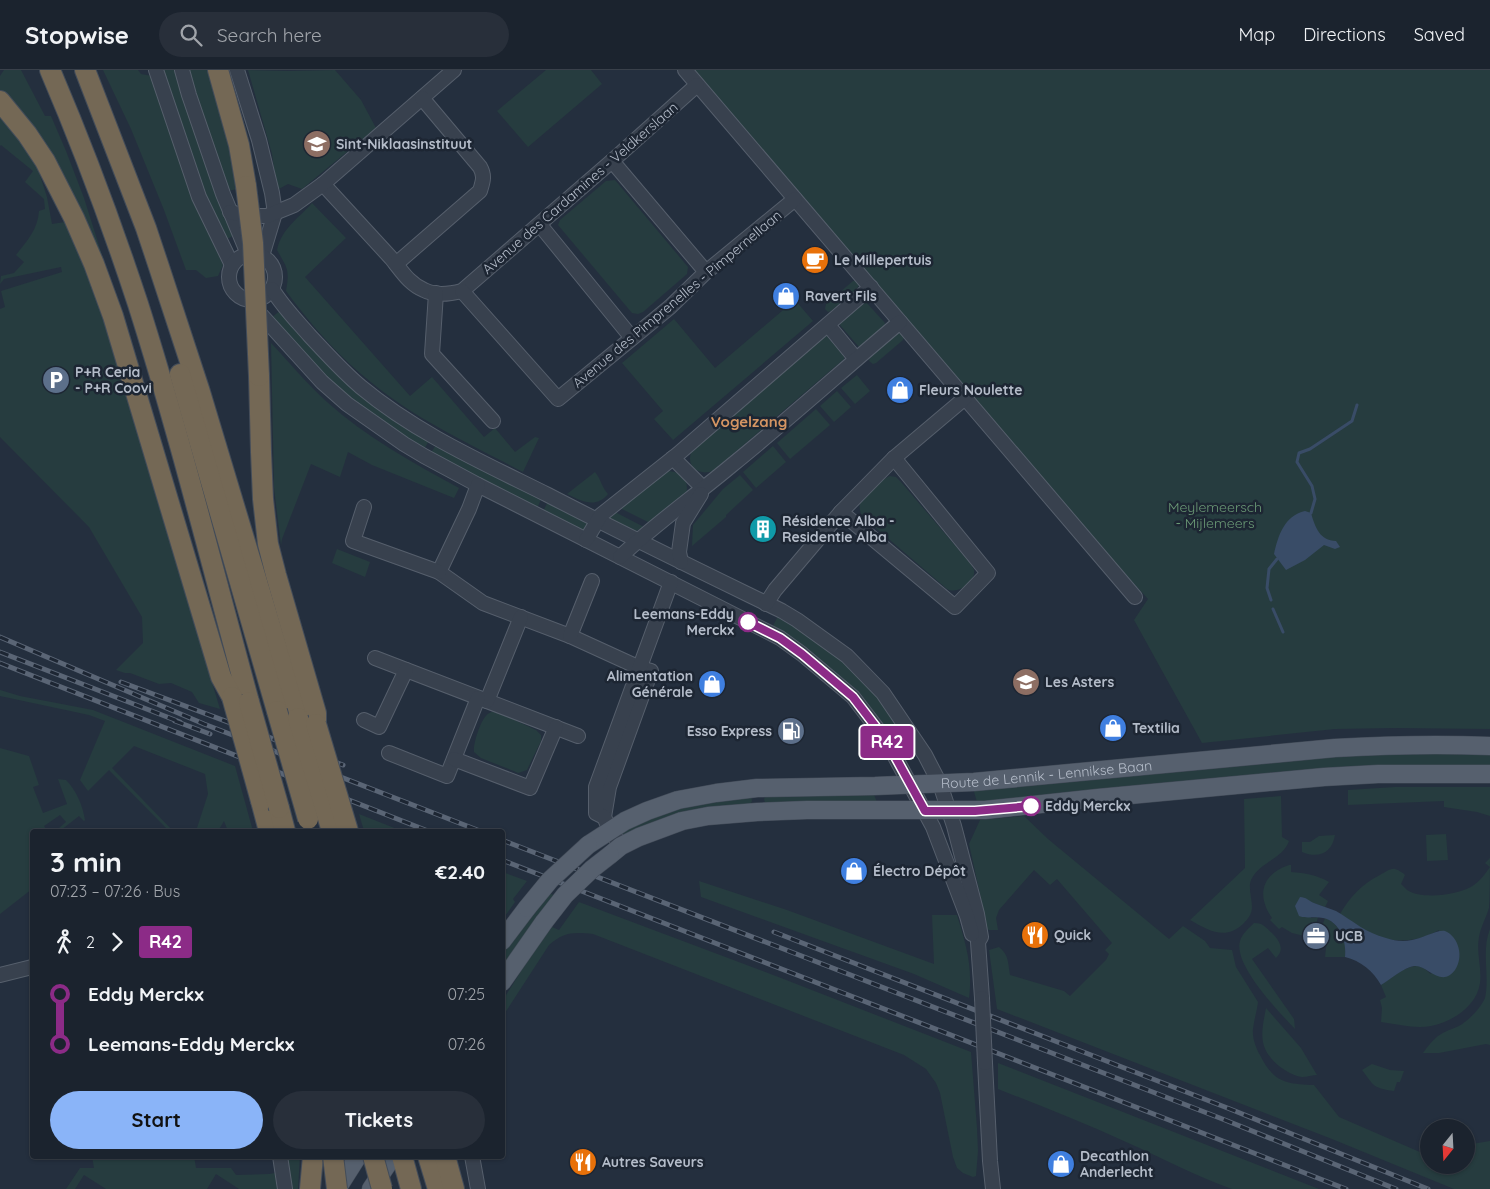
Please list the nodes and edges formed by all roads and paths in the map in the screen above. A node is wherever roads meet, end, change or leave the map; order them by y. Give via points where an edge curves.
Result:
1 (50, 70) edge
2 (85, 70) edge
3 (156, 70) edge
4 (182, 70) edge
5 (218, 70) edge
6 (238, 70) edge
7 (454, 70) edge
8 (685, 70) edge
9 (698, 85) junction
10 (422, 98) junction
11 (0, 102) edge
12 (612, 162) junction
13 (127, 178) junction
14 (323, 184) junction
15 (795, 199) junction
16 (230, 212) junction
17 (275, 214) junction
18 (540, 225) junction
19 (255, 255) junction
20 (232, 264) junction
21 (396, 264) junction
22 (706, 272) junction
23 (871, 287) junction
24 (272, 289) junction
25 (462, 292) junction
26 (436, 293) junction
27 (249, 301) junction
28 (900, 322) junction
29 (828, 325) junction
30 (632, 338) junction
31 (856, 359) junction
32 (965, 398) junction
33 (493, 421) dead end
34 (673, 458) junction
35 (894, 458) junction
36 (478, 485) junction
37 (703, 488) junction
38 (364, 507) dead end
39 (841, 512) junction
40 (597, 521) junction
41 (586, 540) junction
42 (638, 541) junction
43 (620, 557) junction
44 (681, 562) junction
45 (439, 572) junction
46 (592, 581) dead end
47 (671, 582) junction
48 (1135, 597) dead end
49 (766, 604) junction
50 (521, 617) junction
51 (570, 636) junction
52 (375, 658) dead end
53 (406, 670) junction
54 (646, 670) junction
55 (240, 700) junction
56 (483, 700) junction
57 (364, 720) dead end
58 (307, 721) junction
59 (556, 727) junction
60 (578, 736) dead end
61 (1490, 746) edge
62 (389, 753) dead end
63 (454, 759) junction
64 (1490, 774) edge
65 (940, 784) junction
66 (911, 785) junction
67 (270, 805) junction
68 (925, 811) junction
69 (950, 811) junction
70 (607, 823) junction
71 (326, 828) edge
72 (269, 829) edge
73 (284, 829) edge
74 (615, 851) junction
75 (505, 937) edge
76 (978, 942) junction
77 (30, 968) edge
78 (0, 975) edge
79 (505, 978) edge
80 (280, 1159) edge
81 (313, 1159) edge
82 (333, 1159) edge
83 (356, 1159) edge
84 (374, 1159) edge
85 (391, 1159) edge
86 (403, 1159) edge
87 (429, 1159) edge
88 (446, 1159) edge
89 (473, 1159) edge
90 (285, 1189) edge
91 (310, 1189) edge
92 (337, 1189) edge
93 (371, 1189) edge
94 (382, 1189) edge
95 (411, 1189) edge
96 (438, 1189) edge
97 (454, 1189) edge
98 (478, 1189) edge
99 (993, 1189) edge

1 - 55 highway via 138,304 177,438
2 - 13 highway
3 - 20 street via 199,198
4 - 16 street
5 - 58 highway, bridge via 239,145 251,218 261,462 268,544 316,713
6 - 17 street via 259,140
7 - 10 street
8 - 9 street
9 - 12 street, Avenue des Cardamines - Veldkerslaan
9 - 15 street
10 - 14 street
10 - 21 street via 480,167 484,179 480,191
11 - 55 highway via 45,161 94,264 221,677
12 - 18 street, Avenue des Cardamines - Veldkerslaan
12 - 22 street
13 - 58 highway
13 - 71 highway, bridge via 142,250 277,711
14 - 17 street
14 - 21 street
15 - 22 street, Avenue des Pimprenelles - Pimpernellaan
15 - 23 street
16 - 17 street via 259,217
16 - 19 street
17 - 19 street
18 - 25 street, Avenue des Cardamines - Veldkerslaan
18 - 30 street
19 - 20 street
19 - 24 street via 268,260 273,266 275,282
20 - 27 street via 228,280 230,287 235,294
21 - 26 street via 412,283
22 - 30 street, Avenue des Pimprenelles - Pimpernellaan
23 - 28 street
23 - 29 street
24 - 27 street via 266,296
24 - 40 street via 282,305 335,364 390,409 413,425
25 - 26 street
25 - 30 street, Avenue des Pimprenelles - Pimpernellaan via 558,399
26 - 33 street via 432,354
27 - 36 street via 322,382 347,404 424,456
28 - 31 street
28 - 32 street
29 - 31 street
29 - 34 street
31 - 37 street
32 - 35 street
32 - 48 street
34 - 37 street
34 - 40 street
35 - 39 street
35 - 39 street via 988,573 955,607
36 - 41 street
36 - 45 street
37 - 42 street
37 - 44 street via 683,523 679,552
38 - 45 street via 354,541
39 - 49 street
40 - 41 street
40 - 42 street
41 - 43 street
42 - 43 street
42 - 44 street
43 - 47 street
44 - 49 street
45 - 50 street via 483,603
46 - 51 street
47 - 54 street
47 - 66 street via 780,638 853,697 886,740
49 - 65 street via 797,620 847,656 877,686 925,755
50 - 51 street
50 - 56 street
51 - 54 street
52 - 53 street
53 - 56 street
53 - 57 street via 379,727
54 - 70 street via 596,787 596,813
55 - 67 highway, bridge
56 - 59 street
56 - 63 street
58 - 71 highway, bridge
59 - 60 street
59 - 63 street via 530,788
61 - 65 main road, Route de Lennik - Lennikse Baan via 1335,748
62 - 63 street via 447,776
64 - 69 main road, Route de Lennik - Lennikse Baan via 1324,777
65 - 66 main road, Route de Lennik - Lennikse Baan
65 - 69 street
66 - 68 street
66 - 70 main road, Route de Lennik - Lennikse Baan via 757,788 716,793 670,803 625,821
67 - 72 highway
67 - 73 highway
68 - 69 main road, Route de Lennik - Lennikse Baan
68 - 74 main road, Route de Lennik - Lennikse Baan via 807,810 708,816 682,821 639,837
68 - 76 street via 973,938
69 - 76 street via 977,914 981,937
70 - 74 street
70 - 75 main road, Route de Lennik - Lennikse Baan, bridge via 550,880
74 - 79 main road, Route de Lennik - Lennikse Baan, bridge via 565,895
76 - 99 street, bridge
77 - 78 street
80 - 90 street
81 - 91 highway
82 - 92 highway, bridge
83 - 92 main road
84 - 94 highway, bridge
85 - 93 main road
86 - 95 highway
87 - 96 highway
88 - 97 highway
89 - 98 street

